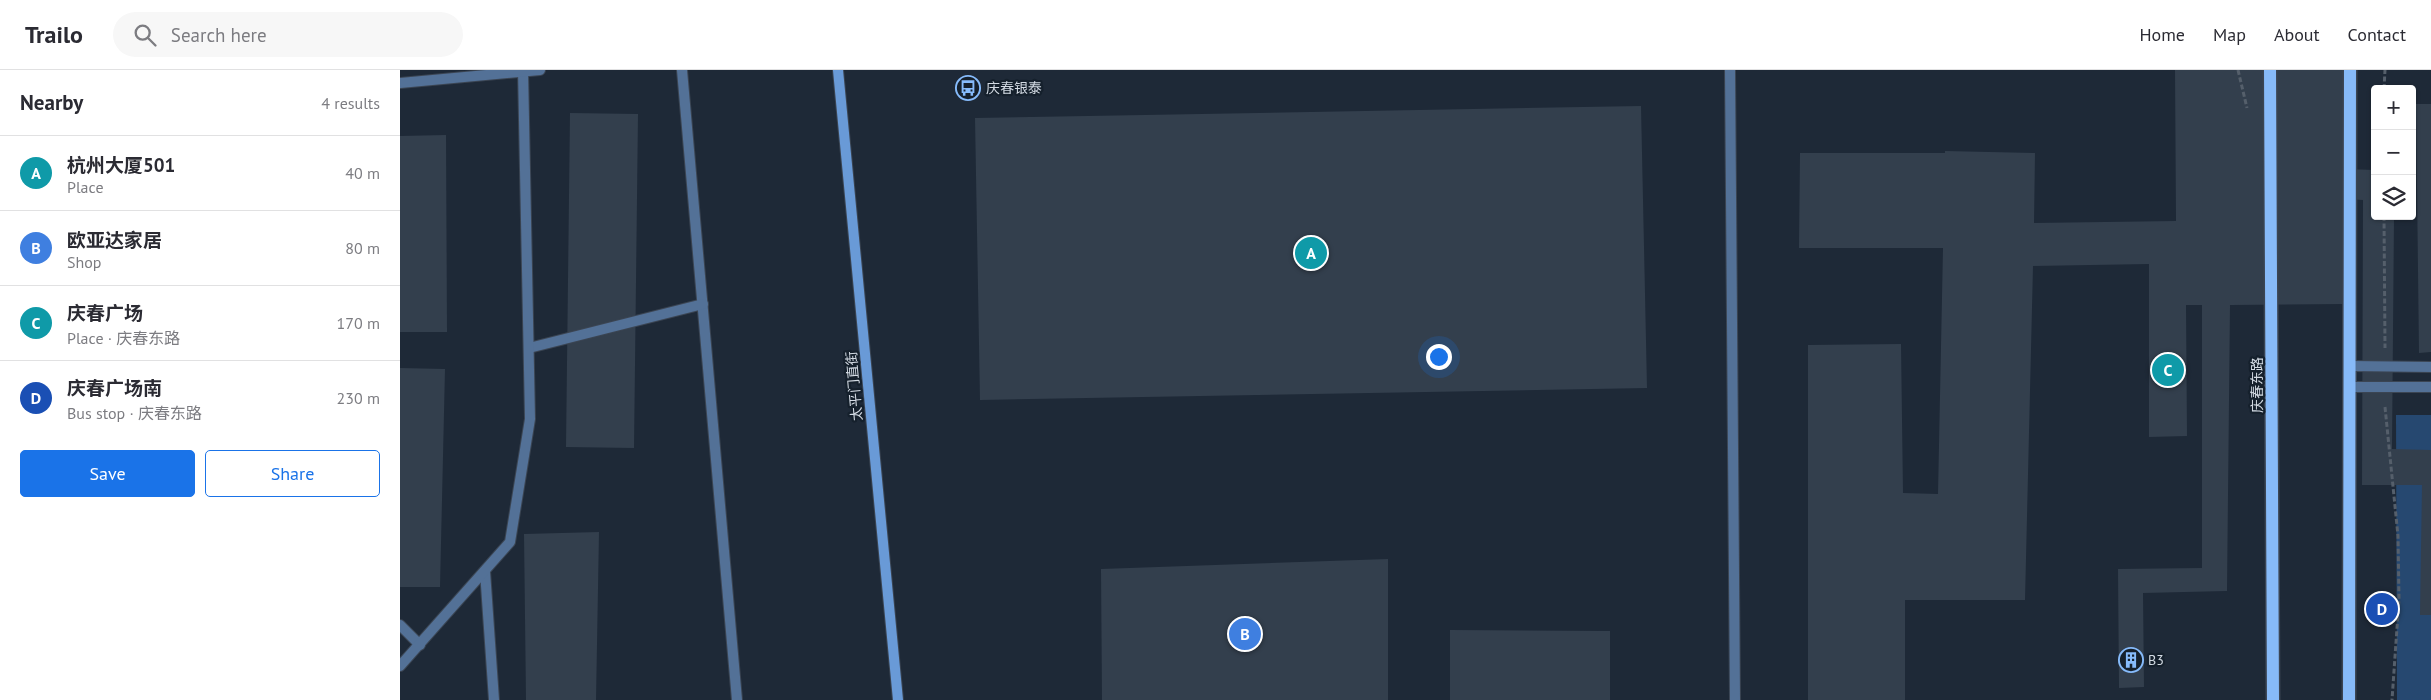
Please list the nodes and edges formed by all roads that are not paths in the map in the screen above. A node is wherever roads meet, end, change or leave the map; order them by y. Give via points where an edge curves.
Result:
1 (540, 70) edge
2 (682, 70) edge
3 (838, 70) edge
4 (1730, 70) edge
5 (2270, 70) edge
6 (2350, 70) edge
7 (523, 71) edge
8 (400, 83) edge
9 (703, 304) junction
10 (529, 348) junction
11 (2350, 366) junction
12 (2431, 367) edge
13 (2350, 387) junction
14 (2431, 387) edge
15 (485, 571) junction
16 (400, 625) edge
17 (420, 645) junction
18 (400, 666) edge
19 (494, 700) edge
20 (737, 700) edge
21 (898, 700) edge
22 (1735, 700) edge
23 (2273, 700) edge
24 (2350, 700) edge

1 - 7 street
2 - 9 street
3 - 21 street, 太平门直街
4 - 22 street
5 - 23 main road, 庆春东路
6 - 11 main road
7 - 8 street
7 - 10 street
9 - 10 street
9 - 20 street
10 - 15 street via 530,419 510,542
11 - 12 street
11 - 13 main road
13 - 14 street
13 - 24 main road
15 - 17 street
15 - 19 street
16 - 17 street
17 - 18 street

